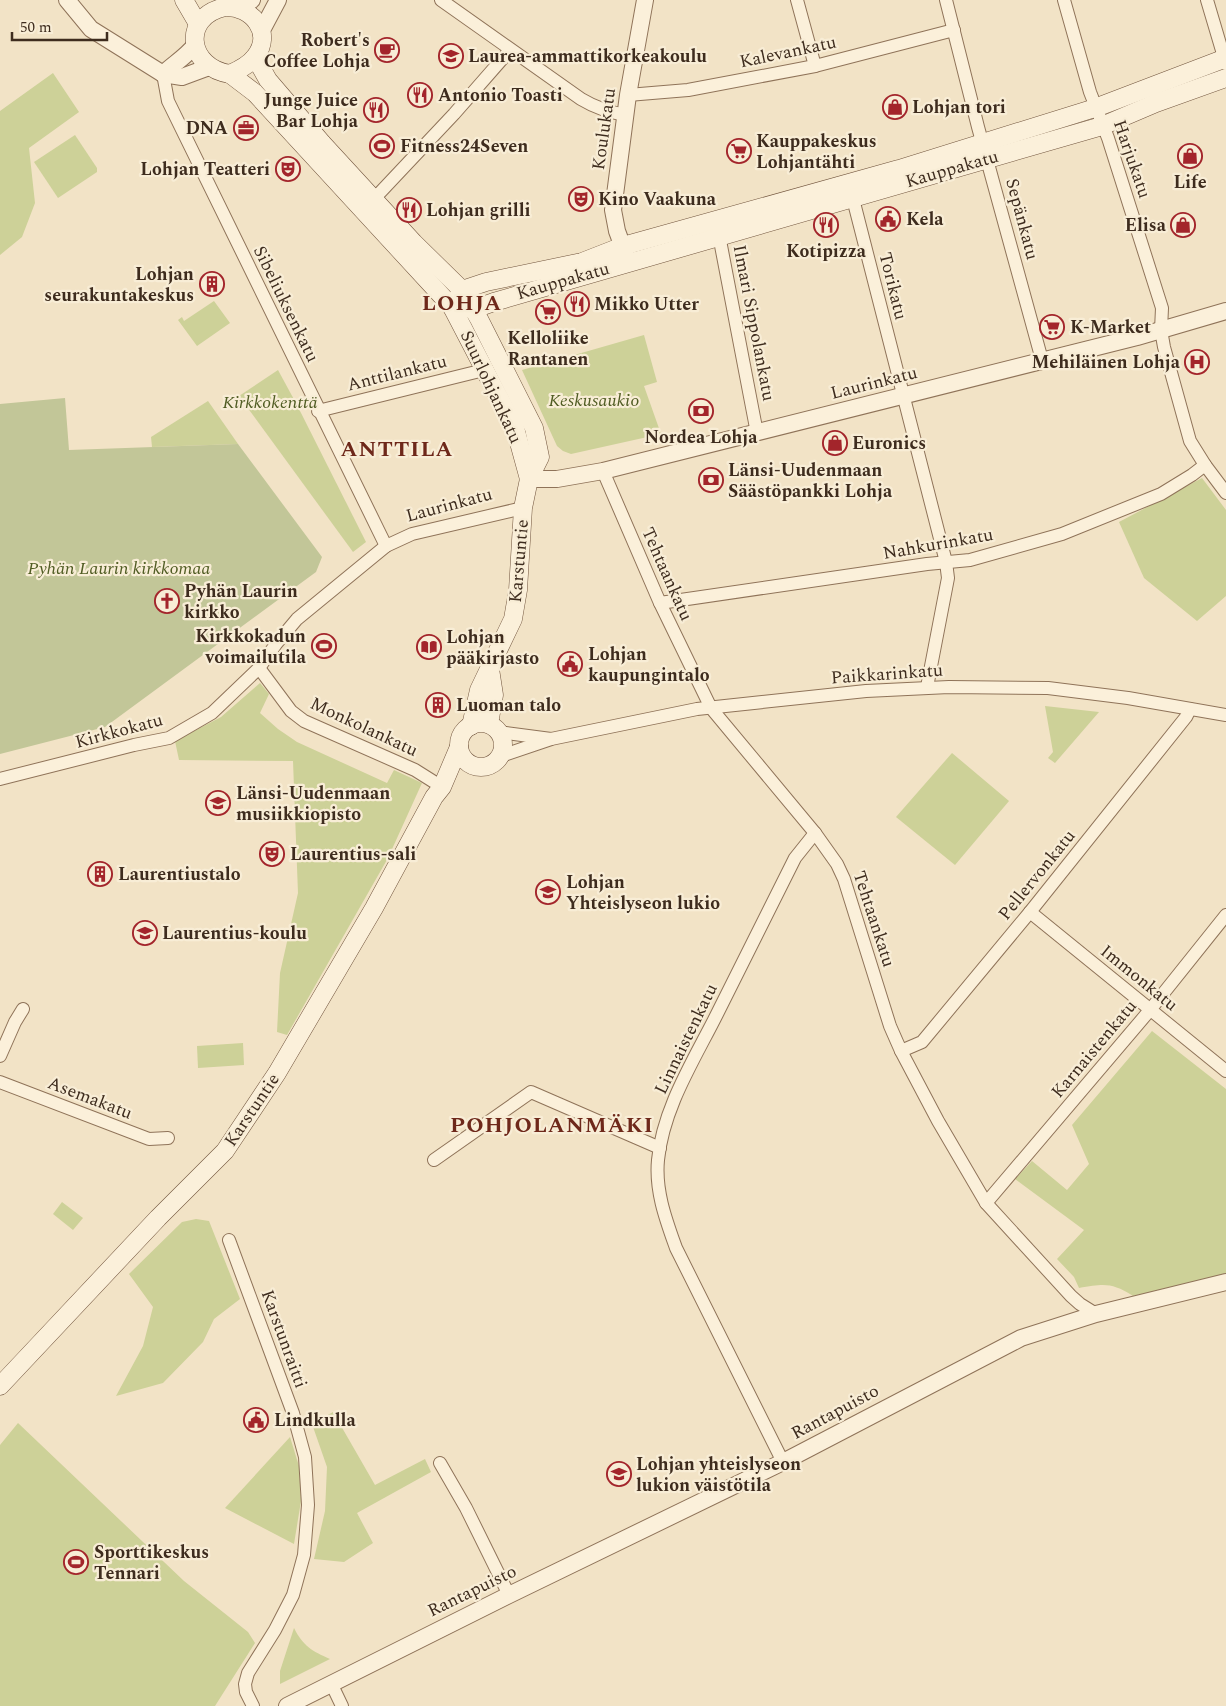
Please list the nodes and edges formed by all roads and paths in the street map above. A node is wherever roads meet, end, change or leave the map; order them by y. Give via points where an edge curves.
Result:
1 (67, 0) edge
2 (184, 0) edge
3 (278, 0) edge
4 (441, 0) edge
5 (646, 0) edge
6 (797, 0) edge
7 (946, 0) edge
8 (1064, 0) edge
9 (1207, 0) edge
10 (233, 4) edge
11 (198, 24) junction
12 (954, 30) junction
13 (261, 32) junction
14 (195, 45) junction
15 (510, 50) junction
16 (255, 57) junction
17 (1225, 61) edge
18 (815, 66) junction
19 (208, 67) junction
20 (163, 74) junction
21 (230, 74) junction
22 (1226, 78) edge
23 (628, 95) junction
24 (1095, 108) junction
25 (625, 115) junction
26 (1102, 126) junction
27 (986, 151) junction
28 (850, 191) junction
29 (374, 200) junction
30 (717, 228) junction
31 (626, 254) junction
32 (462, 290) junction
33 (452, 307) junction
34 (474, 309) junction
35 (1226, 311) edge
36 (1161, 330) junction
37 (1042, 360) junction
38 (484, 370) junction
39 (903, 396) junction
40 (318, 411) junction
41 (757, 433) junction
42 (1205, 465) junction
43 (603, 471) junction
44 (529, 479) junction
45 (1226, 493) edge
46 (523, 508) junction
47 (386, 546) junction
48 (946, 562) junction
49 (660, 603) junction
50 (259, 668) junction
51 (490, 669) junction
52 (926, 687) junction
53 (711, 708) junction
54 (1190, 709) junction
55 (1226, 715) edge
56 (470, 726) junction
57 (494, 728) junction
58 (551, 739) junction
59 (459, 747) junction
60 (501, 756) junction
61 (480, 768) junction
62 (0, 779) edge
63 (442, 787) junction
64 (814, 833) junction
65 (1030, 912) junction
66 (1226, 915) edge
67 (23, 1009) dead end
68 (1150, 1010) junction
69 (901, 1051) junction
70 (0, 1056) edge
71 (1226, 1070) edge
72 (0, 1082) edge
73 (168, 1138) dead end
74 (660, 1148) junction
75 (434, 1160) dead end
76 (986, 1203) junction
77 (229, 1240) dead end
78 (1226, 1282) edge
79 (1096, 1314) junction
80 (0, 1386) edge
81 (784, 1462) junction
82 (440, 1463) dead end
83 (509, 1595) junction
84 (331, 1683) junction
85 (253, 1706) edge
86 (288, 1706) edge
87 (342, 1706) edge

1 - 20 street via 91,29
2 - 11 main road
3 - 13 street
4 - 15 street
5 - 23 street, Koulukatu
6 - 18 street
7 - 12 street, Sepänkatu
8 - 24 street, Harjukatu
9 - 17 street
10 - 11 main road via 208,13
10 - 13 main road via 255,18
11 - 14 main road
12 - 18 street, Kalevankatu
12 - 27 street, Sepänkatu
13 - 16 main road
14 - 19 main road
14 - 20 street via 186,57
15 - 25 street via 581,99 597,108
15 - 29 street
16 - 21 main road
16 - 29 main road, Suurlohjankatu via 277,91
17 - 24 main road, Kauppakatu
18 - 23 street, Kalevankatu via 688,90
19 - 20 street via 182,77
19 - 21 main road
20 - 40 street, Sibeliuksenkatu via 168,101
21 - 33 main road, Suurlohjankatu via 255,93
22 - 26 main road, Kauppakatu
23 - 25 street, Koulukatu
24 - 26 street, Harjukatu
24 - 27 main road, Kauppakatu
25 - 31 street, Koulukatu via 613,210
26 - 27 main road, Kauppakatu
26 - 36 street, Harjukatu via 1162,308
27 - 28 main road, Kauppakatu
27 - 37 street, Sepänkatu
28 - 30 main road, Kauppakatu
28 - 39 street, Torikatu
29 - 32 main road, Suurlohjankatu
30 - 31 main road, Kauppakatu
30 - 41 street, Ilmari Sippolankatu
31 - 32 main road, Kauppakatu via 486,282
31 - 34 main road, Kauppakatu
32 - 33 main road
32 - 34 main road, Suurlohjankatu
33 - 34 main road, Kauppakatu
33 - 38 main road, Suurlohjankatu
34 - 44 main road, Suurlohjankatu via 534,428 540,457
35 - 36 street, Laurinkatu
36 - 37 street, Laurinkatu
36 - 42 street, Harjukatu via 1190,441
37 - 39 street, Laurinkatu
38 - 40 street, Anttilankatu
38 - 44 main road, Suurlohjankatu via 515,428
39 - 41 street, Laurinkatu
39 - 48 street
40 - 47 street, Sibeliuksenkatu
41 - 43 street, Laurinkatu
42 - 45 street, Harjukatu
42 - 48 street, Nahkurinkatu via 1161,494 1062,534 970,560
43 - 44 street, Laurinkatu via 557,479
43 - 49 street, Tehtaankatu
44 - 46 main road, Karstuntie
46 - 47 street, Laurinkatu via 412,534
46 - 51 main road, Karstuntie via 518,590 512,619
47 - 50 street, Kirkkokatu via 298,619
48 - 49 street, Nahkurinkatu
48 - 52 street via 948,578
49 - 53 street, Tehtaankatu
50 - 62 street, Kirkkokatu via 212,713 169,738
50 - 63 street, Monkolankatu via 291,711 304,721 415,770
51 - 56 main road, Karstuntie via 478,690
51 - 57 main road
52 - 53 street, Paikkarinkatu via 866,690
52 - 54 street, Paikkarinkatu via 1048,688
53 - 58 street, Paikkarinkatu
53 - 64 street, Tehtaankatu
54 - 55 street, Paikkarinkatu
54 - 65 street, Pellervonkatu
56 - 57 main road via 483,723
56 - 59 main road via 462,735
57 - 58 street, Paikkarinkatu
57 - 60 main road via 504,744
58 - 60 street, Paikkarinkatu
59 - 61 main road via 463,759
59 - 63 main road, Karstuntie
60 - 61 main road via 492,765
61 - 63 main road, Karstuntie
63 - 80 main road, Karstuntie via 277,1073 225,1151
64 - 69 street, Tehtaankatu via 844,879 890,1026
64 - 74 street, Linnaistenkatu via 795,858 685,1076 662,1134
65 - 68 street, Immonkatu
65 - 69 street, Pellervonkatu via 922,1042
66 - 68 street, Karnaistenkatu
67 - 70 street
68 - 71 street, Immonkatu
68 - 76 street, Karnaistenkatu
69 - 76 street, Tehtaankatu
72 - 73 street, Asemakatu via 149,1139
74 - 75 street via 531,1092
74 - 81 street, Linnaistenkatu via 658,1176 661,1200 676,1248
76 - 79 street, Tehtaankatu via 1071,1296
77 - 85 street, Karstunraitti via 293,1413 305,1457 308,1505 304,1555 293,1595 248,1673 246,1692
78 - 79 street, Rantapuisto
79 - 81 street, Rantapuisto via 1020,1338
81 - 83 street, Rantapuisto
82 - 83 street
83 - 84 street, Rantapuisto
84 - 86 street, Rantapuisto
84 - 87 street

